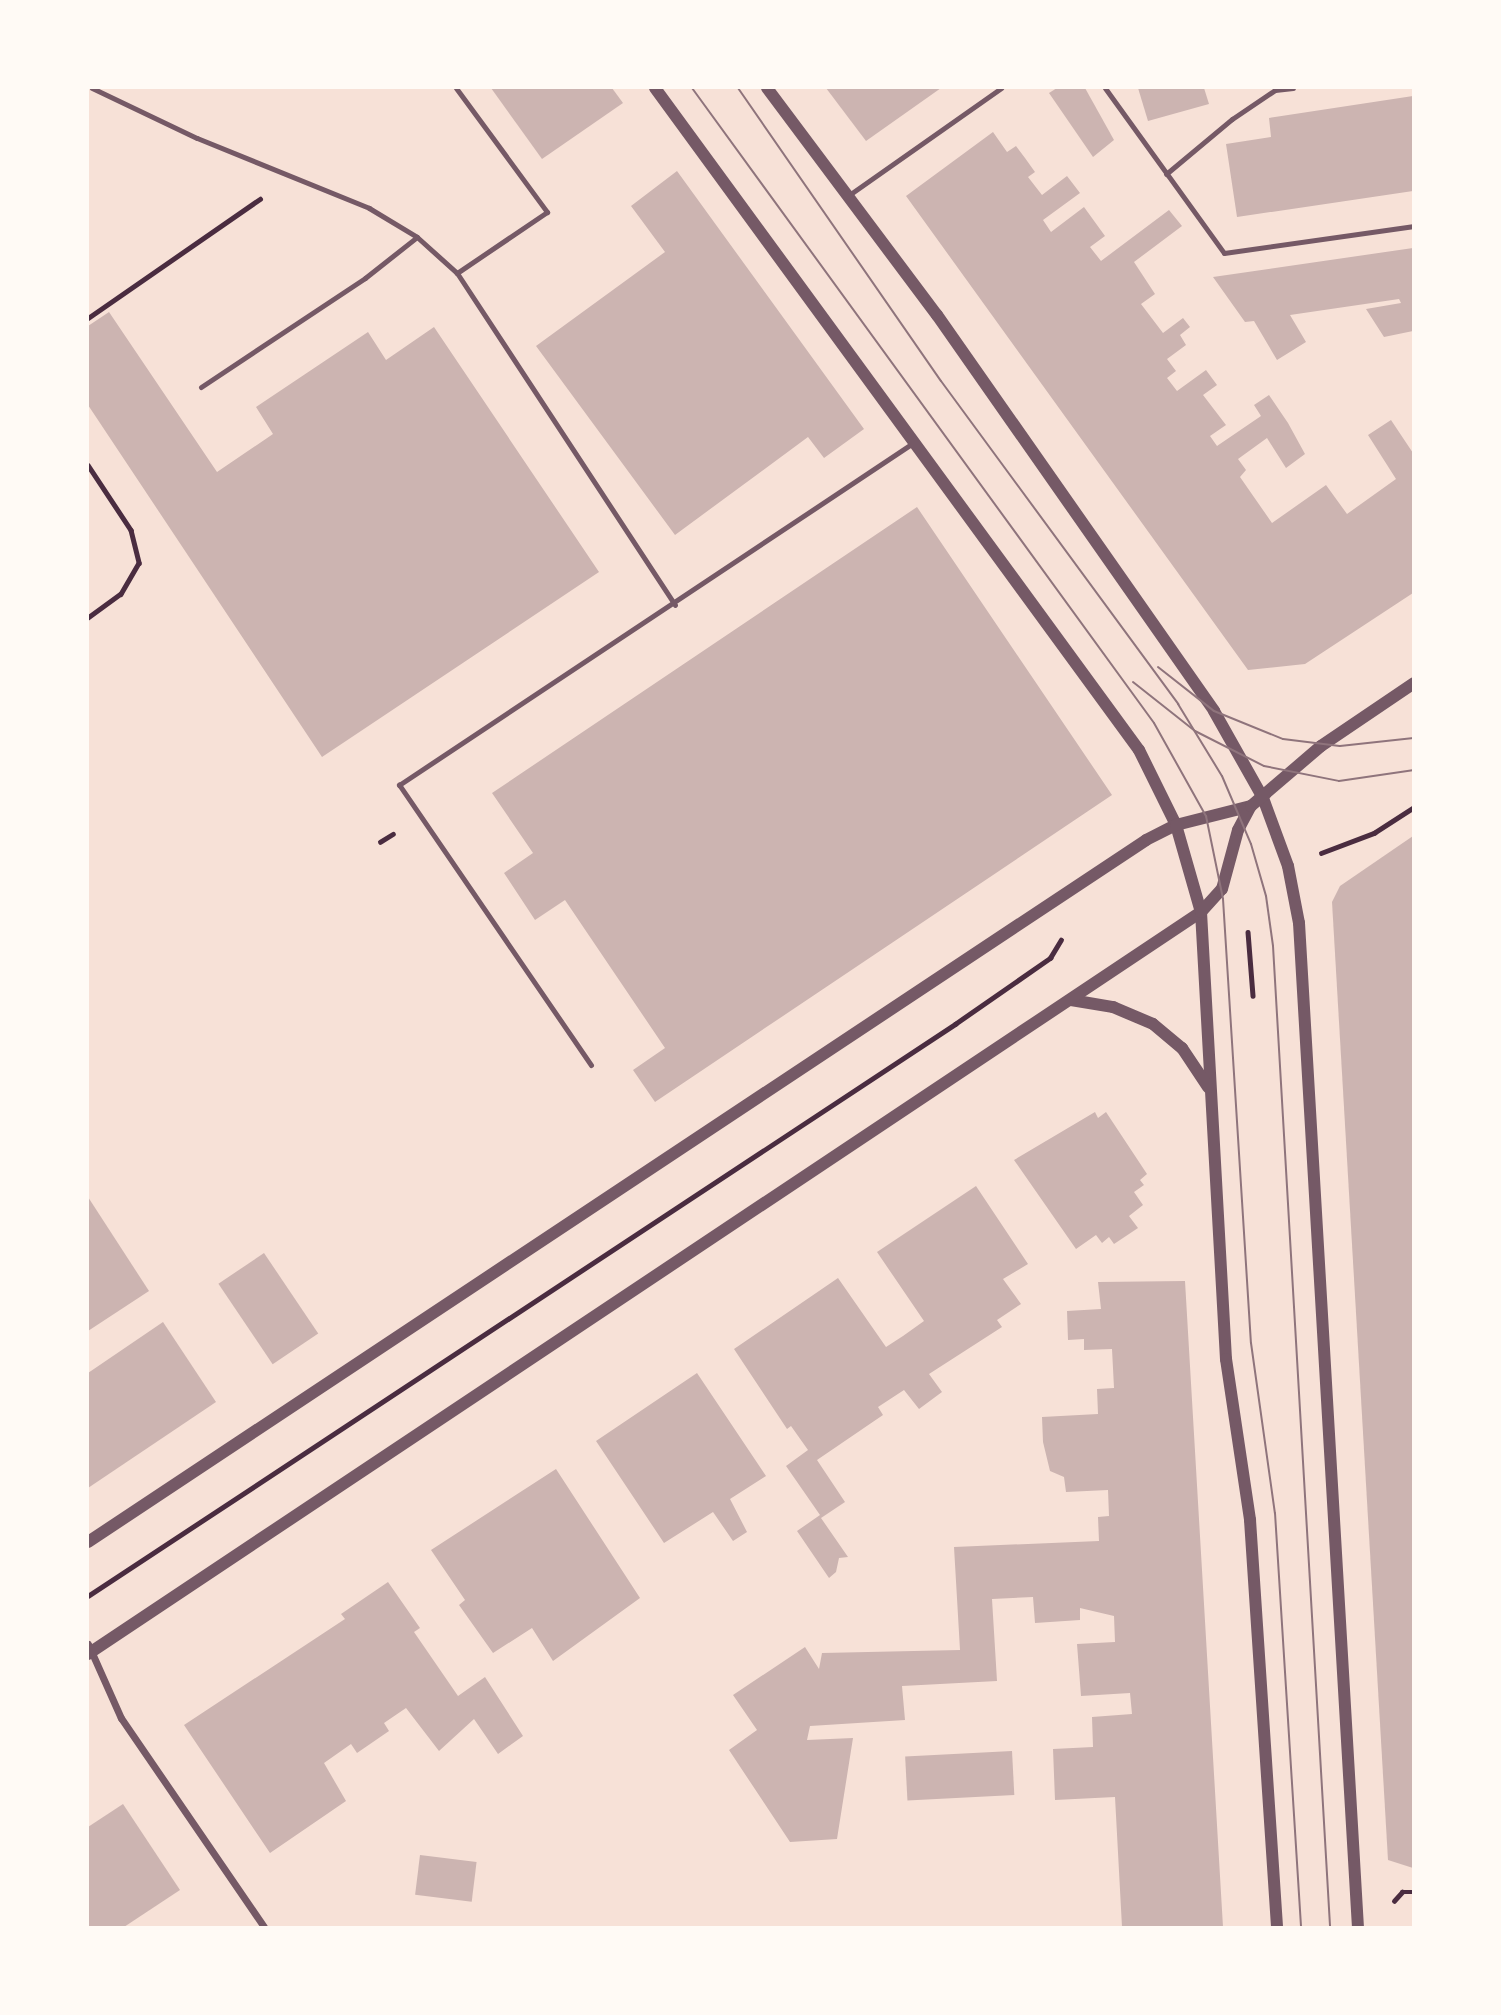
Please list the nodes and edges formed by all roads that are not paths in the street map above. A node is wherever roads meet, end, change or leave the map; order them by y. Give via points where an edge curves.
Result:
1 (92, 88) edge
2 (456, 88) edge
3 (655, 88) edge
4 (767, 88) edge
5 (1001, 88) edge
6 (1105, 88) edge
7 (1293, 88) edge
8 (1166, 174) junction
9 (846, 197) junction
10 (1413, 226) edge
11 (416, 237) junction
12 (457, 273) junction
13 (201, 387) dead end
14 (916, 441) junction
15 (675, 605) junction
16 (1413, 683) edge
17 (1263, 797) junction
18 (1251, 806) junction
19 (1176, 825) junction
20 (1201, 912) junction
21 (1071, 1000) junction
22 (591, 1065) dead end
23 (1209, 1088) junction
24 (88, 1542) edge
25 (89, 1649) edge
26 (264, 1927) edge
27 (1277, 1927) edge
28 (1358, 1927) edge

1 - 11 lane via 289,178 369,208
2 - 12 lane via 547,212
3 - 14 street
4 - 9 street
5 - 9 lane
6 - 8 lane
7 - 8 lane via 1275,90 1232,119
8 - 10 lane via 1224,253
9 - 17 street via 945,327 1214,710
11 - 12 lane
11 - 13 lane via 365,278
12 - 15 lane
14 - 15 lane
14 - 19 street via 1139,750
15 - 22 lane via 399,785
16 - 17 street via 1321,746
17 - 18 street
17 - 28 street via 1288,866 1299,923
18 - 19 street
18 - 20 street via 1238,830 1222,889
19 - 20 street
19 - 24 street via 1146,840
20 - 21 street
20 - 23 street
21 - 23 street via 1112,1007 1153,1024 1182,1048
21 - 25 street
23 - 27 street via 1226,1359 1250,1520
25 - 26 street via 121,1718

